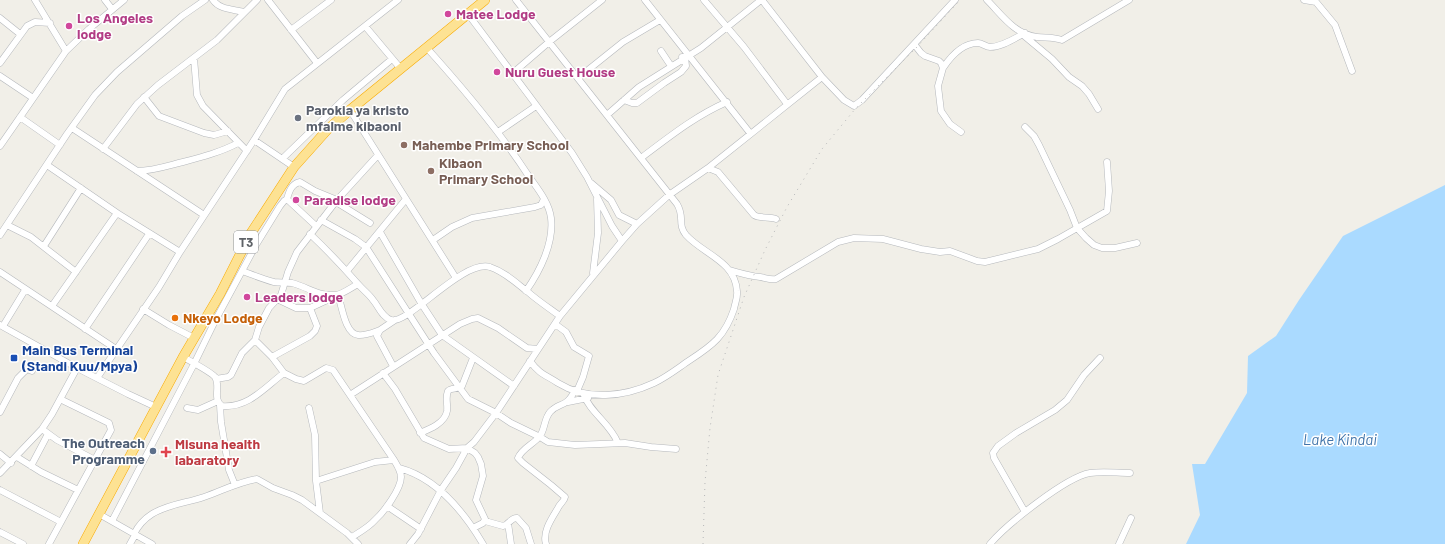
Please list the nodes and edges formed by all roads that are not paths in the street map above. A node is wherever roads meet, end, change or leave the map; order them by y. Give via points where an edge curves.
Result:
1 (35, 0) edge
2 (105, 0) edge
3 (124, 0) edge
4 (205, 0) edge
5 (213, 0) edge
6 (257, 0) edge
7 (268, 0) edge
8 (331, 0) edge
9 (398, 0) edge
10 (485, 0) edge
11 (516, 0) edge
12 (602, 0) edge
13 (645, 0) edge
14 (704, 0) edge
15 (761, 0) edge
16 (955, 0) edge
17 (987, 0) edge
18 (1129, 0) edge
19 (1304, 0) edge
20 (112, 9) junction
21 (244, 12) junction
22 (468, 14) junction
23 (0, 18) edge
24 (660, 20) junction
25 (50, 23) junction
26 (366, 26) junction
27 (727, 27) junction
28 (291, 30) junction
29 (20, 34) junction
30 (1024, 34) junction
31 (549, 42) junction
32 (914, 44) junction
33 (426, 47) junction
34 (66, 51) junction
35 (662, 51) dead end
36 (687, 56) junction
37 (194, 58) junction
38 (950, 58) junction
39 (392, 59) junction
40 (938, 61) junction
41 (0, 62) edge
42 (317, 63) junction
43 (672, 66) junction
44 (943, 68) junction
45 (401, 69) junction
46 (1352, 71) dead end
47 (513, 73) junction
48 (0, 76) edge
49 (822, 77) junction
50 (578, 78) junction
51 (144, 97) junction
52 (33, 98) junction
53 (624, 100) junction
54 (727, 102) junction
55 (787, 104) junction
56 (536, 106) junction
57 (1098, 109) dead end
58 (350, 110) junction
59 (607, 115) junction
60 (20, 117) junction
61 (1025, 127) dead end
62 (72, 128) junction
63 (228, 131) junction
64 (498, 132) junction
65 (961, 132) dead end
66 (750, 133) junction
67 (254, 140) junction
68 (238, 143) junction
69 (60, 145) junction
70 (0, 146) edge
71 (103, 149) junction
72 (247, 151) junction
73 (378, 155) junction
74 (641, 158) junction
75 (282, 159) junction
76 (1107, 162) dead end
77 (47, 165) junction
78 (294, 167) junction
79 (708, 168) junction
80 (137, 171) junction
81 (590, 182) junction
82 (81, 188) junction
83 (669, 195) junction
84 (597, 197) junction
85 (287, 199) junction
86 (406, 199) junction
87 (544, 199) junction
88 (336, 201) junction
89 (602, 204) junction
90 (117, 213) junction
91 (204, 215) junction
92 (619, 215) junction
93 (776, 219) dead end
94 (321, 220) junction
95 (370, 223) dead end
96 (637, 224) junction
97 (7, 225) junction
98 (316, 226) junction
99 (1077, 228) junction
100 (380, 232) junction
101 (150, 234) junction
102 (310, 234) junction
103 (0, 235) edge
104 (433, 240) junction
105 (622, 241) junction
106 (1137, 243) dead end
107 (44, 246) junction
108 (366, 247) junction
109 (180, 252) junction
110 (729, 270) junction
111 (242, 271) junction
112 (347, 271) junction
113 (0, 272) edge
114 (76, 272) junction
115 (593, 275) junction
116 (456, 278) junction
117 (285, 282) junction
118 (358, 284) junction
119 (25, 290) junction
120 (526, 292) junction
121 (338, 295) junction
122 (278, 299) junction
123 (421, 304) junction
124 (52, 306) junction
125 (310, 308) junction
126 (143, 309) junction
127 (408, 313) junction
128 (560, 316) junction
129 (395, 320) junction
130 (555, 324) junction
131 (2, 325) edge
132 (85, 329) junction
133 (380, 330) junction
134 (442, 335) junction
135 (194, 338) junction
136 (255, 340) junction
137 (429, 344) junction
138 (527, 348) junction
139 (116, 349) junction
140 (538, 349) junction
141 (183, 357) junction
142 (272, 357) junction
143 (473, 358) junction
144 (1100, 358) dead end
145 (531, 359) junction
146 (194, 364) junction
147 (393, 366) junction
148 (77, 368) junction
149 (536, 370) junction
150 (32, 371) dead end
151 (284, 373) junction
152 (383, 373) junction
153 (523, 373) junction
154 (97, 378) junction
155 (216, 379) junction
156 (514, 386) junction
157 (459, 388) junction
158 (580, 393) junction
159 (350, 395) junction
160 (60, 399) junction
161 (568, 402) junction
162 (219, 403) junction
163 (156, 407) junction
164 (187, 408) dead end
165 (308, 408) dead end
166 (0, 412) edge
167 (496, 413) junction
168 (42, 429) junction
169 (420, 433) junction
170 (48, 434) junction
171 (540, 436) junction
172 (618, 443) junction
173 (467, 448) junction
174 (676, 449) dead end
175 (0, 454) edge
176 (17, 457) junction
177 (95, 460) junction
178 (394, 460) junction
179 (11, 463) junction
180 (31, 466) junction
181 (399, 468) junction
182 (0, 473) edge
183 (1130, 473) dead end
184 (316, 482) junction
185 (235, 485) junction
186 (0, 490) edge
187 (78, 490) junction
188 (441, 490) junction
189 (387, 506) junction
190 (1025, 512) junction
191 (320, 513) junction
192 (99, 514) junction
193 (1131, 518) dead end
194 (112, 521) junction
195 (485, 521) junction
196 (61, 522) junction
197 (508, 523) junction
198 (473, 528) junction
199 (421, 529) junction
200 (0, 532) edge
201 (135, 535) junction
202 (352, 537) junction
203 (23, 544) edge
204 (49, 544) edge
205 (83, 544) edge
206 (130, 544) edge
207 (151, 544) edge
208 (358, 544) edge
209 (410, 544) edge
210 (483, 544) edge
211 (511, 544) edge
212 (531, 544) edge
213 (546, 544) edge
214 (990, 544) edge
215 (1119, 544) edge

1 - 25 street
2 - 20 street
3 - 20 street
4 - 62 street via 182,16 117,72 95,95
5 - 21 street via 221,7
6 - 21 street
7 - 28 street
8 - 28 street
9 - 26 street
10 - 22 highway, T3
11 - 31 street
12 - 31 street
13 - 24 street
14 - 27 street
15 - 27 street
15 - 49 street
16 - 32 street
17 - 30 street via 1005,21
18 - 30 street via 1064,40
19 - 46 street via 1316,2 1335,25
20 - 34 street
21 - 37 street
22 - 33 highway, T3
22 - 47 street
23 - 29 street
24 - 36 street
24 - 50 street via 623,42
25 - 29 street via 34,22
25 - 34 street
26 - 39 street
26 - 42 street
27 - 36 street
27 - 55 street
28 - 42 street
29 - 41 street
30 - 38 street via 989,47 973,44 959,50
30 - 57 street via 1086,90
31 - 47 street
31 - 50 street
32 - 40 street via 921,54
32 - 49 street via 854,106 844,100
33 - 45 highway, T3
33 - 64 street
34 - 52 street
35 - 43 street
36 - 43 street
36 - 53 street via 684,69 641,101 635,103
36 - 54 street
37 - 51 street
37 - 63 street via 199,100 208,113
38 - 40 street
38 - 44 street
39 - 45 street
39 - 75 street via 343,100
40 - 44 street
42 - 67 street via 285,89
43 - 53 street
44 - 65 street via 938,86 941,111 950,124
45 - 58 highway, T3
47 - 56 street
48 - 52 street
49 - 55 street
50 - 59 street
51 - 63 street via 159,116 204,133
51 - 71 street
52 - 60 street
53 - 59 street
54 - 66 street
54 - 74 street via 706,111
55 - 66 street
56 - 64 street
56 - 81 street via 572,153
58 - 73 street
58 - 78 highway, T3 via 328,129
59 - 74 street
60 - 69 street
60 - 70 street
61 - 99 street via 1039,145
62 - 69 street
62 - 71 street
63 - 68 street
64 - 87 street
66 - 79 street
67 - 72 street
67 - 75 street
68 - 72 street
68 - 80 street via 221,151 161,169
69 - 77 street
71 - 80 street
72 - 91 street
73 - 86 street
73 - 88 street
74 - 83 street
75 - 78 street
76 - 99 street via 1108,209
77 - 82 street
77 - 97 street
78 - 135 highway, T3 via 251,233
79 - 83 street
79 - 93 street via 718,172 754,215
80 - 91 street
81 - 84 street
81 - 92 street via 611,200
82 - 90 street
82 - 107 street
83 - 96 street
83 - 110 street via 681,212 681,226 686,235 710,255 722,261
84 - 89 street
84 - 115 street via 598,233
85 - 88 street via 294,184 300,182
85 - 98 street
85 - 111 street via 280,206
86 - 100 street
86 - 104 street
87 - 104 street via 541,205 535,207 472,218
87 - 120 street via 551,218 550,238 541,264
88 - 94 street
88 - 95 street
89 - 92 street
89 - 105 street
90 - 101 street
90 - 114 street
91 - 109 street
92 - 96 street
94 - 98 street
94 - 108 street
96 - 105 street
97 - 103 street
97 - 107 street
98 - 102 street
99 - 106 street via 1090,242 1102,248
99 - 110 street via 1038,249 985,262 950,251 921,249 883,238 858,238 838,242 772,280
100 - 108 street
100 - 123 street
101 - 109 street
101 - 132 street
102 - 112 street
102 - 117 street via 297,252
104 - 116 street
105 - 115 street
107 - 114 street
108 - 112 street
108 - 127 street
109 - 126 street
110 - 158 street via 736,282 736,300 728,324 718,339 654,383 625,393
111 - 117 street via 258,278
111 - 146 street
112 - 118 street
113 - 119 street
114 - 124 street
115 - 128 street
116 - 120 street via 481,266 489,267 509,276
116 - 123 street
117 - 121 street via 319,294
117 - 122 street
118 - 121 street
118 - 129 street via 374,300 382,313
119 - 124 street
119 - 131 street
120 - 128 street
121 - 125 street
121 - 133 street via 348,327 353,333 361,335
122 - 125 street via 296,308
122 - 136 street via 263,319
123 - 127 street
123 - 134 street
124 - 132 street
125 - 142 street via 317,326 313,333
126 - 135 street
126 - 139 street
127 - 129 street
127 - 137 street
128 - 130 street
129 - 133 street
130 - 140 street
130 - 158 street via 566,332 574,347 589,356
131 - 148 street
132 - 139 street
133 - 147 street via 378,338
134 - 137 street
134 - 138 street via 468,320 478,318
134 - 143 street
135 - 141 highway, T3
136 - 142 street
136 - 155 street via 242,353 230,376
137 - 147 street
137 - 157 street
138 - 140 street
138 - 145 street
139 - 154 street
140 - 145 street
141 - 146 street
141 - 163 highway, T3
142 - 151 street
143 - 156 street
143 - 157 street
144 - 190 street via 1084,375 1067,400 994,450 994,458
145 - 149 street
145 - 153 street
146 - 155 street
146 - 194 street
147 - 152 street
148 - 154 street
148 - 160 street
149 - 153 street
149 - 158 street via 564,387
150 - 166 street via 27,369 20,374
151 - 159 street via 304,381 330,368
151 - 162 street via 248,401 226,407
152 - 159 street
152 - 169 street
153 - 156 street
154 - 163 street
155 - 162 street via 216,396
156 - 167 street
157 - 167 street via 468,399
157 - 169 street via 448,391 446,412 441,421
158 - 161 street
158 - 161 street
158 - 172 street via 614,432
159 - 178 street
160 - 168 street
160 - 177 street via 111,426
161 - 171 street via 548,414
162 - 164 street via 198,410
162 - 185 street via 229,470
163 - 192 highway, T3
165 - 184 street via 315,435
167 - 171 street via 518,427
167 - 173 street
168 - 170 street
168 - 176 street
169 - 173 street via 427,440 445,448
170 - 177 street
170 - 180 street
171 - 172 street via 548,442 567,445
171 - 213 street via 518,458 565,498 545,534
172 - 174 street
173 - 188 street
173 - 195 street via 475,453 482,464 483,480 476,500
175 - 179 street
176 - 179 street
176 - 180 street
177 - 187 street
178 - 181 street
178 - 184 street via 375,462
179 - 182 street
180 - 187 street
181 - 188 street via 415,474
181 - 189 street via 400,482
183 - 190 street via 1084,474
184 - 191 street
185 - 191 street via 258,479 273,488 292,494
185 - 201 street via 153,513 140,524
186 - 196 street
187 - 196 street
188 - 198 street
188 - 199 street
189 - 199 street
189 - 202 street via 366,529
190 - 214 street via 999,533
191 - 202 street
192 - 194 street
192 - 205 highway, T3
193 - 215 street
194 - 201 street
195 - 197 street via 503,526
195 - 198 street
196 - 204 street
197 - 211 street
197 - 212 street via 515,518 522,522
198 - 210 street
199 - 209 street
200 - 203 street
201 - 206 street
201 - 207 street
202 - 208 street

